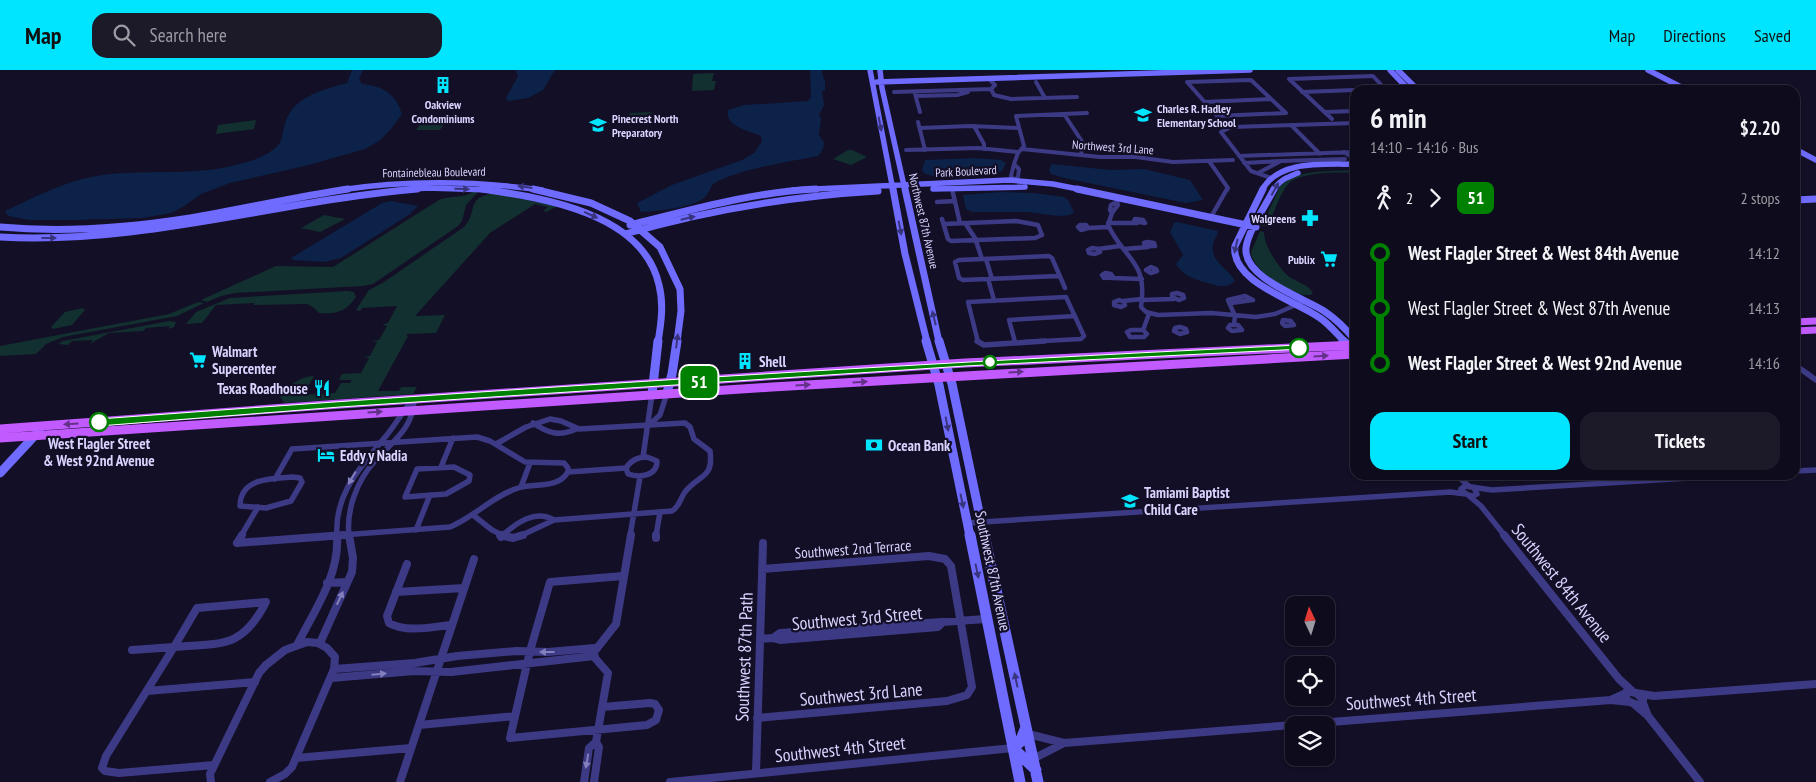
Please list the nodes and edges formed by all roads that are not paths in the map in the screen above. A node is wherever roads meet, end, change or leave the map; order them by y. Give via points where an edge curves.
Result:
1 (870, 70) edge
2 (880, 70) edge
3 (1250, 70) edge
4 (1390, 70) edge
5 (1398, 70) edge
6 (1641, 70) edge
7 (1648, 70) edge
8 (1217, 71) edge
9 (1107, 72) edge
10 (1141, 72) edge
11 (989, 78) junction
12 (1223, 80) junction
13 (1228, 80) junction
14 (872, 82) junction
15 (882, 82) junction
16 (1036, 82) dead end
17 (1381, 85) edge
18 (1404, 85) edge
19 (1413, 85) edge
20 (1670, 85) edge
21 (1677, 85) edge
22 (992, 88) junction
23 (1350, 90) edge
24 (894, 92) dead end
25 (1302, 92) junction
26 (915, 94) junction
27 (1077, 97) dead end
28 (1045, 98) junction
29 (1271, 99) junction
30 (1204, 102) junction
31 (1350, 111) edge
32 (920, 112) dead end
33 (1325, 112) junction
34 (1087, 113) dead end
35 (1064, 114) junction
36 (1332, 119) dead end
37 (918, 122) dead end
38 (1350, 123) edge
39 (1291, 125) junction
40 (974, 126) junction
41 (920, 128) junction
42 (1018, 128) junction
43 (984, 148) junction
44 (1800, 148) edge
45 (885, 149) junction
46 (896, 149) junction
47 (906, 150) dead end
48 (925, 150) junction
49 (1020, 150) junction
50 (1344, 152) junction
51 (1350, 152) edge
52 (1800, 152) edge
53 (1319, 153) junction
54 (1082, 155) junction
55 (1350, 155) edge
56 (1239, 156) junction
57 (1816, 156) edge
58 (1345, 159) dead end
59 (1233, 160) dead end
60 (1325, 160) junction
61 (1816, 160) edge
62 (1209, 161) junction
63 (1281, 161) junction
64 (1244, 163) junction
65 (1350, 164) edge
66 (1350, 168) edge
67 (1258, 174) junction
68 (1271, 178) junction
69 (989, 181) junction
70 (1014, 183) junction
71 (486, 187) junction
72 (905, 187) junction
73 (892, 188) junction
74 (952, 188) junction
75 (802, 189) junction
76 (544, 190) junction
77 (808, 195) junction
78 (533, 197) junction
79 (576, 198) junction
80 (1816, 199) edge
81 (1119, 200) junction
82 (1800, 200) edge
83 (551, 201) junction
84 (589, 202) junction
85 (937, 202) dead end
86 (955, 202) junction
87 (563, 204) junction
88 (1816, 204) edge
89 (1800, 205) edge
90 (222, 216) junction
91 (1211, 217) junction
92 (942, 218) dead end
93 (962, 223) junction
94 (632, 224) junction
95 (944, 224) junction
96 (1137, 224) dead end
97 (1108, 225) junction
98 (1244, 226) junction
99 (0, 227) edge
100 (1256, 227) junction
101 (14, 228) junction
102 (115, 228) junction
103 (617, 228) junction
104 (1088, 228) dead end
105 (640, 229) junction
106 (625, 234) junction
107 (108, 235) junction
108 (0, 236) edge
109 (976, 240) junction
110 (1120, 246) junction
111 (1148, 247) dead end
112 (1098, 248) dead end
113 (1124, 250) junction
114 (984, 259) junction
115 (674, 270) junction
116 (1138, 271) junction
117 (1147, 271) dead end
118 (656, 274) junction
119 (1059, 276) junction
120 (1112, 278) dead end
121 (1142, 278) junction
122 (990, 279) junction
123 (1065, 288) dead end
124 (1174, 299) dead end
125 (994, 300) junction
126 (1142, 300) junction
127 (1122, 301) dead end
128 (1305, 301) junction
129 (1231, 303) dead end
130 (1297, 304) junction
131 (1150, 314) junction
132 (1275, 314) junction
133 (1172, 315) junction
134 (1075, 316) junction
135 (1235, 316) junction
136 (1284, 320) dead end
137 (1816, 321) edge
138 (1800, 322) edge
139 (1234, 324) dead end
140 (1178, 326) dead end
141 (1143, 330) dead end
142 (1816, 330) edge
143 (1800, 331) edge
144 (1350, 335) edge
145 (1015, 343) junction
146 (1350, 344) edge
147 (1350, 345) edge
148 (1211, 352) junction
149 (1350, 353) edge
150 (947, 365) junction
151 (1152, 365) junction
152 (933, 366) junction
153 (1800, 369) edge
154 (950, 376) junction
155 (936, 377) junction
156 (1816, 380) edge
157 (652, 384) junction
158 (671, 384) junction
159 (667, 393) junction
160 (652, 394) junction
161 (414, 399) junction
162 (416, 409) junction
163 (402, 410) junction
164 (534, 423) junction
165 (649, 425) junction
166 (44, 426) junction
167 (0, 429) edge
168 (576, 429) junction
169 (34, 436) junction
170 (0, 438) edge
171 (453, 438) junction
172 (393, 442) junction
173 (380, 443) junction
174 (496, 444) junction
175 (643, 457) junction
176 (530, 463) junction
177 (441, 467) junction
178 (626, 468) junction
179 (1816, 470) edge
180 (1800, 471) edge
181 (568, 472) junction
182 (0, 474) edge
183 (640, 477) junction
184 (275, 479) junction
185 (1460, 480) edge
186 (1657, 480) edge
187 (521, 487) junction
188 (1469, 491) junction
189 (430, 495) junction
190 (258, 508) junction
191 (660, 512) junction
192 (633, 514) junction
193 (473, 515) junction
194 (554, 520) junction
195 (981, 522) junction
196 (967, 523) junction
197 (416, 530) junction
198 (338, 535) junction
199 (349, 535) junction
200 (501, 537) junction
201 (656, 538) dead end
202 (763, 543) dead end
203 (474, 559) dead end
204 (407, 564) dead end
205 (762, 569) junction
206 (623, 576) junction
207 (348, 582) junction
208 (327, 583) junction
209 (464, 588) junction
210 (396, 592) junction
211 (986, 619) junction
212 (961, 621) junction
213 (451, 625) junction
214 (760, 638) junction
215 (320, 643) junction
216 (297, 645) junction
217 (173, 647) junction
218 (132, 650) dead end
219 (530, 651) junction
220 (595, 652) junction
221 (440, 660) junction
222 (527, 663) junction
223 (334, 670) junction
224 (437, 671) junction
225 (331, 678) junction
226 (254, 682) junction
227 (1816, 684) edge
228 (147, 691) junction
229 (1629, 693) junction
230 (1654, 696) junction
231 (1611, 700) junction
232 (1643, 702) junction
233 (1632, 703) junction
234 (602, 707) junction
235 (515, 716) junction
236 (1648, 716) junction
237 (757, 718) junction
238 (419, 725) junction
239 (598, 730) junction
240 (1027, 731) junction
241 (596, 742) junction
242 (1064, 743) junction
243 (411, 748) junction
244 (1013, 748) junction
245 (296, 758) junction
246 (214, 766) junction
247 (1036, 770) edge
248 (756, 773) junction
249 (211, 782) edge
250 (270, 782) edge
251 (400, 782) edge
252 (584, 782) edge
253 (594, 782) edge
254 (670, 782) edge
255 (1020, 782) edge
256 (1700, 782) edge

1 - 14 street, Northwest 87th Avenue
2 - 15 street, Northwest 87th Avenue
3 - 8 street
4 - 18 street
5 - 19 street
6 - 20 street
7 - 21 street
8 - 10 street
8 - 12 street
8 - 13 street
9 - 10 street
9 - 11 street
11 - 15 street
11 - 22 street
12 - 13 street
12 - 30 street via 1187,82
13 - 29 street via 1251,80
14 - 15 street
14 -> 45 street, Northwest 87th Avenue
15 - 46 street, Northwest 87th Avenue
16 - 28 street
17 - 25 street via 1373,76 1289,79
22 - 26 street via 963,94
22 - 28 street via 994,95 1004,98
23 - 25 street
24 - 26 street
25 - 33 street
26 - 32 street
27 - 28 street
29 - 30 street
29 - 30 street via 1286,114 1217,116
31 - 33 street
33 - 36 street
34 - 35 street
35 - 42 street via 1017,116
35 - 54 street via 1083,143
37 - 41 street
38 - 39 street
39 - 53 street
39 - 56 street via 1231,127 1222,131 1221,135
40 - 41 street
40 - 42 street
40 - 43 street
41 - 48 street
42 - 49 street via 1024,144
43 - 48 street, Northwest 3rd Lane
43 - 49 street, Northwest 3rd Lane
44 - 57 street
45 - 46 street
45 - 73 street, Northwest 87th Avenue
46 - 72 street, Northwest 87th Avenue
47 - 48 street, Northwest 3rd Lane
49 - 54 street, Northwest 3rd Lane
49 - 70 street via 1011,176
50 - 51 street
50 - 53 street
50 - 55 street
52 - 61 street
53 - 56 street
53 - 60 street
54 - 62 street, Northwest 3rd Lane via 1173,162
56 - 64 street
58 - 60 street
59 - 62 street, Northwest 3rd Lane
60 - 63 street
62 - 91 street via 1228,188
63 - 64 street
63 - 67 street
64 - 67 street
65 - 68 street via 1300,167
100 -> 66 street via 1278,183 1290,175 1311,170
67 - 68 street
68 - 98 street
69 - 70 street, Park Boulevard
69 - 72 street, Park Boulevard
69 - 74 street
70 - 74 street, Park Boulevard
70 - 81 street, Park Boulevard
76 -> 71 street, Fontainebleau Boulevard
71 - 78 street, Fontainebleau Boulevard
71 - 90 street, Fontainebleau Boulevard via 430,182 366,186 313,194
72 - 73 street, Park Boulevard
72 - 74 street, Park Boulevard
150 -> 72 street, Northwest 87th Avenue
73 - 75 street, Park Boulevard
73 - 77 street, Park Boulevard
73 -> 152 street, Northwest 87th Avenue
74 - 86 street
75 - 77 street
75 - 94 street, Park Boulevard via 738,199
76 - 78 street
76 - 79 street, Fontainebleau Boulevard
105 -> 77 street, Park Boulevard via 748,204
78 - 83 street, Fontainebleau Boulevard
79 - 83 street
79 - 84 street, Fontainebleau Boulevard
80 - 82 street
81 - 91 street, Park Boulevard
81 - 97 street
81 - 98 street, Park Boulevard
83 - 87 street, Fontainebleau Boulevard
84 - 87 street
84 - 94 street, Fontainebleau Boulevard
85 - 86 street
86 - 93 street
87 -> 103 street, Fontainebleau Boulevard
88 - 89 street
90 - 102 street, Fontainebleau Boulevard
90 - 107 street, Fontainebleau Boulevard via 161,229
91 - 98 street, Park Boulevard
92 - 95 street
93 - 95 street
93 - 109 street
93 - 109 street via 1016,221 1038,226 1042,233 1041,237
94 - 103 street, Park Boulevard
94 - 105 street, Fontainebleau Boulevard
95 - 109 street via 951,241
96 - 97 street
97 - 104 street
97 - 110 street
98 - 100 street, Park Boulevard
98 -> 130 street via 1234,248 1238,265 1257,282
99 - 101 street, Fontainebleau Boulevard
100 - 128 street via 1246,248 1250,264 1267,280
101 - 102 street, Fontainebleau Boulevard
101 - 108 street, Fontainebleau Boulevard
102 - 107 street
103 - 106 street, Fontainebleau Boulevard
105 - 106 street, Park Boulevard
105 - 115 street, Fontainebleau Boulevard via 659,246
106 - 118 street, Fontainebleau Boulevard via 645,254
108 -> 107 street, Fontainebleau Boulevard
109 - 114 street
110 - 112 street
110 - 113 street
111 - 113 street
113 - 116 street
114 - 119 street via 1050,257
114 - 122 street
114 - 122 street via 956,260 961,279
115 - 118 street
158 -> 115 street, Fontainebleau Boulevard via 681,306
116 - 117 street
116 - 121 street
118 - 157 street, Fontainebleau Boulevard via 662,303
119 - 122 street
119 - 123 street
120 - 121 street
121 - 126 street
122 - 125 street
124 - 126 street
125 - 134 street via 1066,297
125 - 145 street via 968,302 979,344
126 - 127 street
126 - 131 street via 1142,308
128 - 130 street
128 - 144 street via 1333,318
129 - 135 street
130 - 132 street
130 - 146 street
131 - 133 street
131 - 141 street
132 - 135 street
132 - 136 street
133 - 135 street via 1210,313
133 - 140 street
134 - 145 street via 1009,320
134 - 145 street via 1083,339
135 - 139 street
137 - 138 main road
142 - 143 main road
147 - 148 main road
148 - 150 main road
148 - 151 main road via 1199,357 1160,359
151 -> 149 main road
150 - 152 main road
150 - 154 street, Northwest 87th Avenue
154 -> 151 main road
152 - 155 street, Southwest 87th Avenue
152 - 158 main road
153 - 156 street
154 - 155 main road
154 - 195 street, Southwest 87th Avenue
159 -> 155 main road
155 -> 196 street, Southwest 87th Avenue
157 - 158 main road
157 - 160 street, Fontainebleau Boulevard
157 - 161 main road
158 - 159 street, Fontainebleau Boulevard
159 - 160 main road
159 - 165 street via 660,414
160 - 162 main road
160 - 165 street
161 - 162 street
161 - 163 street
161 -> 166 main road
162 - 163 main road
162 - 172 street
169 -> 163 main road
163 - 173 street
164 - 168 street via 558,420
164 - 168 street via 552,434
164 - 174 street
165 - 168 street
165 - 175 street
165 - 191 street via 688,425 694,439 708,448 711,454 706,477 687,490 675,510
166 - 167 main road
166 - 169 street
169 - 170 main road
169 - 182 street
171 - 172 street
171 - 174 street via 483,437
171 - 177 street
172 - 173 street
172 - 199 street via 374,462 355,493 350,508
173 - 184 street via 292,449
173 -> 198 street via 362,463 343,495 337,514
174 - 176 street
175 - 178 street via 630,462
175 - 183 street via 654,459 657,467 649,475
176 - 181 street via 564,464
176 - 187 street
177 - 189 street via 461,469 470,478 452,491
177 - 189 street via 417,469 405,497
178 - 181 street
178 - 183 street via 628,474
179 - 180 street
181 - 187 street via 556,483
183 - 192 street
184 - 190 street via 254,482 240,497 242,508
184 - 190 street via 297,477 302,482 291,502
185 - 188 street, Southwest 84th Avenue
186 - 188 street
187 - 193 street
188 - 195 street
188 - 229 street, Southwest 84th Avenue
189 - 197 street
190 - 198 street via 237,543
191 - 192 street
191 - 201 street
192 - 194 street
192 - 206 street
193 - 197 street via 450,527
193 - 200 street
194 - 200 street via 517,538
194 - 200 street via 544,515 531,517
195 - 196 street
240 -> 195 street, Southwest 87th Avenue
196 -> 211 street, Southwest 87th Avenue
197 - 199 street
198 - 199 street
198 - 208 street via 336,562
199 - 207 street via 353,567
202 - 205 street, Southwest 87th Path
203 - 209 street
204 - 210 street
205 - 212 street, Southwest 2nd Terrace via 929,556 945,559 951,566
205 - 214 street, Southwest 87th Path
206 - 219 street via 550,582
206 - 220 street via 616,624
207 - 208 street
215 -> 207 street
208 - 216 street
209 - 210 street
209 - 213 street
210 - 213 street via 387,616 392,626
211 - 212 street, Southwest 3rd Street
211 - 244 street, Southwest 87th Avenue
212 - 214 street, Southwest 3rd Street via 942,623 938,627 780,640
212 - 237 street, Southwest 3rd Lane via 972,687 967,694 947,701
213 - 221 street
214 - 237 street, Southwest 87th Path
215 - 216 street
215 - 223 street via 334,654
216 - 226 street via 272,660
217 - 217 street via 221,644 236,639 254,626 266,602 197,608
217 - 218 street
217 - 228 street
220 -> 219 street
219 - 221 street
219 - 222 street
220 - 222 street
220 - 234 street via 608,673
221 - 223 street
221 - 224 street
222 - 224 street
222 - 235 street
223 - 225 street
225 -> 224 street
224 - 238 street
225 - 245 street
226 - 228 street
226 - 246 street
227 - 230 street
228 - 246 street via 106,756 102,768 119,773
229 - 230 street
229 - 231 street, Southwest 4th Street
229 - 232 street, Southwest 84th Avenue
229 - 233 street, Southwest 84th Avenue
230 - 232 street
231 - 233 street, Southwest 4th Street
231 - 242 street, Southwest 4th Street
232 - 233 street
232 - 236 street, Southwest 84th Avenue
233 - 236 street, Southwest 84th Avenue
234 - 239 street
234 - 239 street via 650,703 659,710 656,720 647,725
235 - 238 street
235 - 239 street via 510,738
236 - 256 street, Southwest 84th Avenue
237 - 248 street, Southwest 87th Path
238 - 243 street
239 - 241 street
240 - 242 street, Southwest 4th Street
240 - 244 street
240 - 247 street, Southwest 87th Avenue
241 -> 252 street via 590,748
241 - 253 street via 599,747
242 - 247 street, Southwest 4th Street
243 - 245 street
243 - 251 street
244 - 247 street
244 - 248 street, Southwest 4th Street
244 - 255 street, Southwest 87th Avenue
245 - 250 street via 286,774
246 - 249 street
248 - 254 street, Southwest 4th Street

